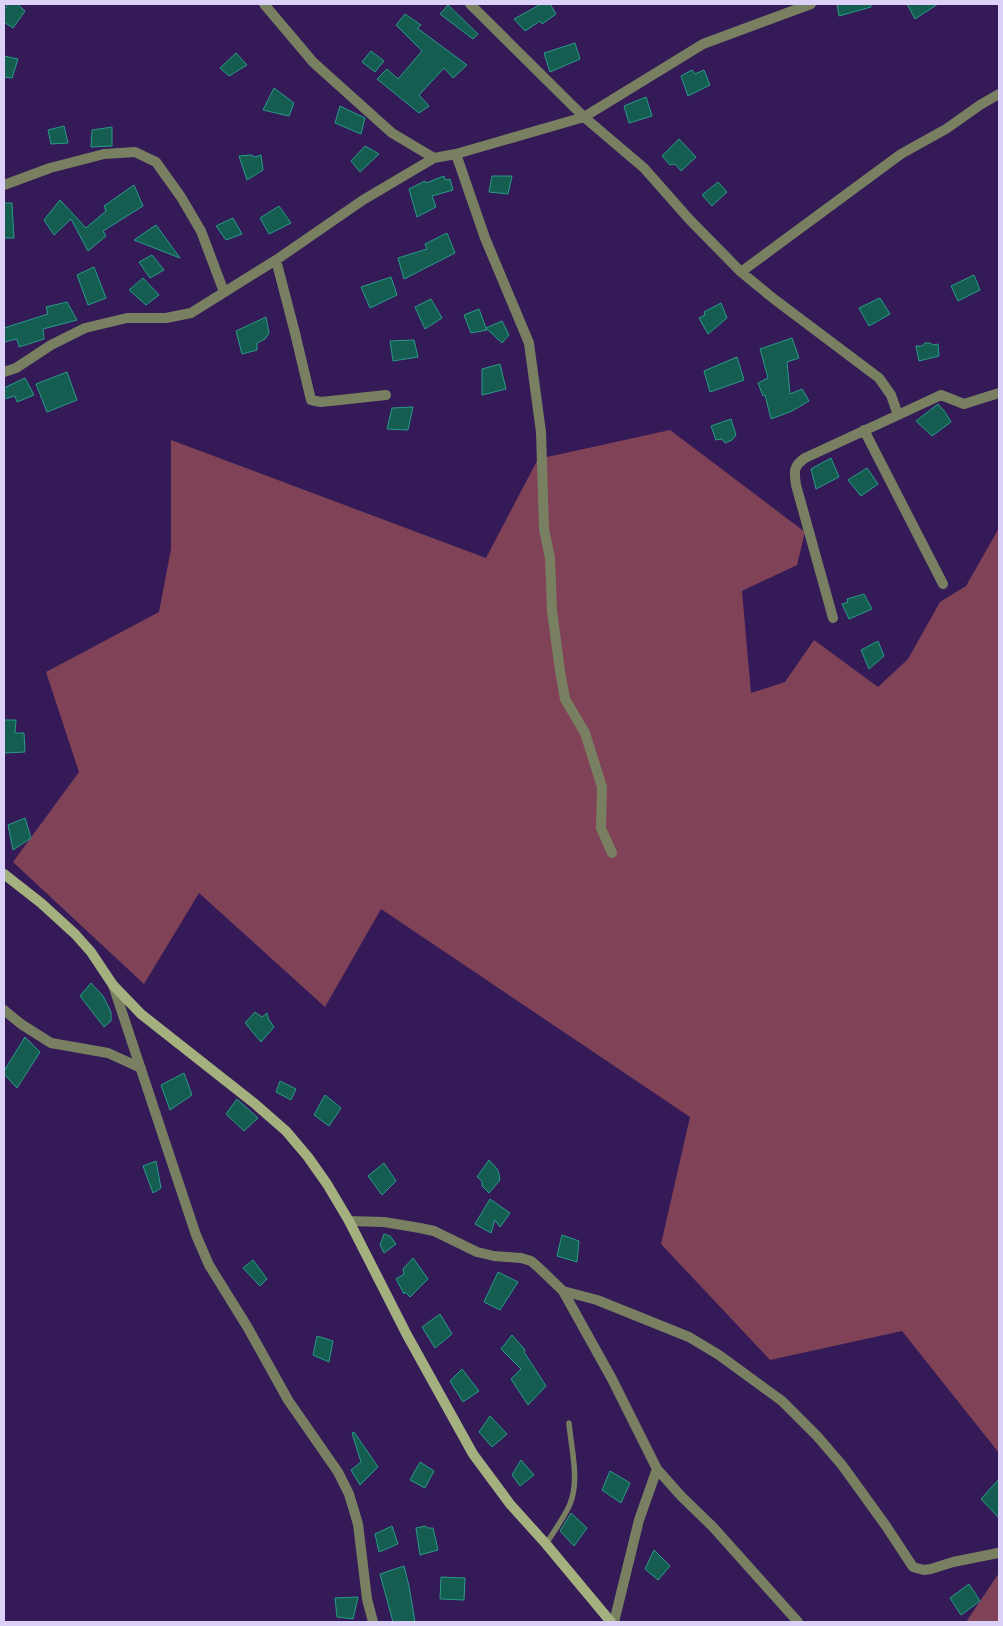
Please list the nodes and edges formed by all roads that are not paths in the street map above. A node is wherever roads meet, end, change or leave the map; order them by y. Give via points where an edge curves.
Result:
1 (264, 4) edge
2 (470, 4) edge
3 (811, 4) edge
4 (999, 94) edge
5 (584, 117) junction
6 (456, 154) junction
7 (434, 158) junction
8 (4, 185) edge
9 (276, 260) junction
10 (741, 272) junction
11 (224, 292) junction
12 (4, 372) edge
13 (999, 393) edge
14 (386, 395) dead end
15 (898, 415) junction
16 (864, 430) junction
17 (943, 584) dead end
18 (833, 618) dead end
19 (612, 853) dead end
20 (4, 874) edge
21 (113, 985) junction
22 (4, 1010) edge
23 (141, 1068) junction
24 (348, 1222) junction
25 (563, 1291) junction
26 (569, 1423) dead end
27 (657, 1469) junction
28 (546, 1544) junction
29 (998, 1553) dead end
30 (373, 1622) edge
31 (612, 1622) edge
32 (798, 1622) edge

1 - 7 street via 318,67 392,133
2 - 5 street
3 - 5 street via 703,44
4 - 10 street via 901,154
5 - 6 street
5 - 10 street via 644,168
6 - 7 street
6 - 19 street via 485,238 529,343 541,432 544,529 550,558 552,611 560,671 565,698 585,733 602,787 601,828
7 - 9 street via 363,200
8 - 11 street via 50,168 104,154 135,152 156,162 201,231
9 - 11 street
9 - 14 street via 311,400 321,402
10 - 15 street via 879,378 891,395
11 - 12 street via 191,314 127,318 85,328
13 - 15 street via 964,404 941,395
15 - 16 street
16 - 17 street
16 - 18 street via 805,458 796,464 794,473
20 - 21 street via 75,934
21 - 23 street
21 - 24 street via 141,1014 286,1131 327,1184
22 - 23 street via 51,1043 108,1053
23 - 30 street via 182,1195 209,1265 288,1400 338,1472 349,1494 358,1524
24 - 25 street via 405,1224 434,1231 477,1252 531,1261
24 - 28 street via 406,1335 473,1454 510,1504
25 - 27 street
25 - 29 street via 597,1300 689,1337 782,1401 854,1480 913,1567 932,1569
26 - 28 lane via 573,1492 570,1504
27 - 31 street via 639,1520
27 - 32 street
28 - 31 street

